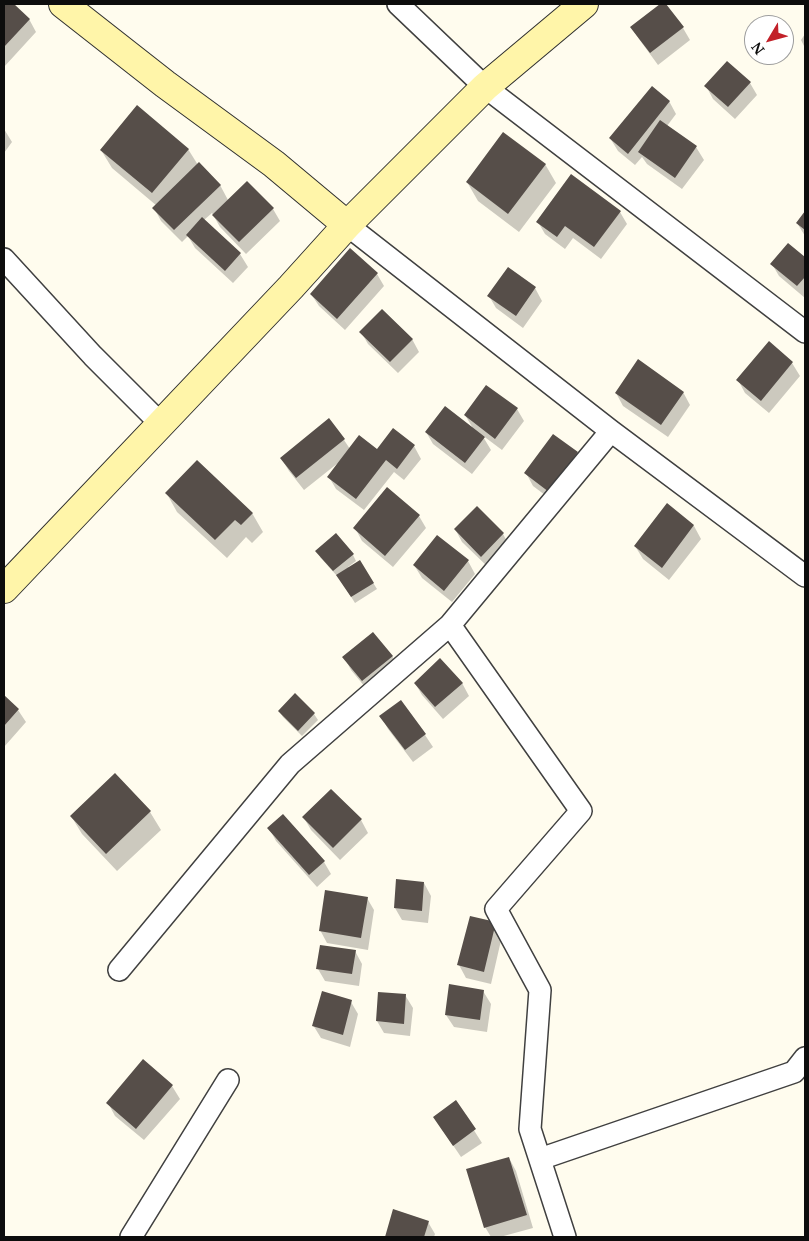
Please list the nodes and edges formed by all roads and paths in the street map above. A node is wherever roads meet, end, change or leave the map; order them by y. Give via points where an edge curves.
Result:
1 (63, 4) edge
2 (398, 4) edge
3 (584, 4) edge
4 (484, 87) junction
5 (347, 225) junction
6 (4, 260) edge
7 (805, 332) edge
8 (161, 424) junction
9 (610, 432) junction
10 (805, 576) edge
11 (4, 588) edge
12 (450, 625) junction
13 (119, 970) dead end
14 (805, 1058) edge
15 (228, 1080) dead end
16 (540, 1160) junction
17 (131, 1237) edge
18 (565, 1237) edge

1 - 5 street via 274,164
2 - 4 street
3 - 4 street
4 - 5 street
4 - 7 street
5 - 8 street
5 - 9 street
6 - 8 street
8 - 11 street
9 - 10 street
9 - 12 street
12 - 13 street via 290,764
12 - 16 street via 581,811 496,909 540,990 530,1129
14 - 16 street via 794,1072
15 - 17 street
16 - 18 street

